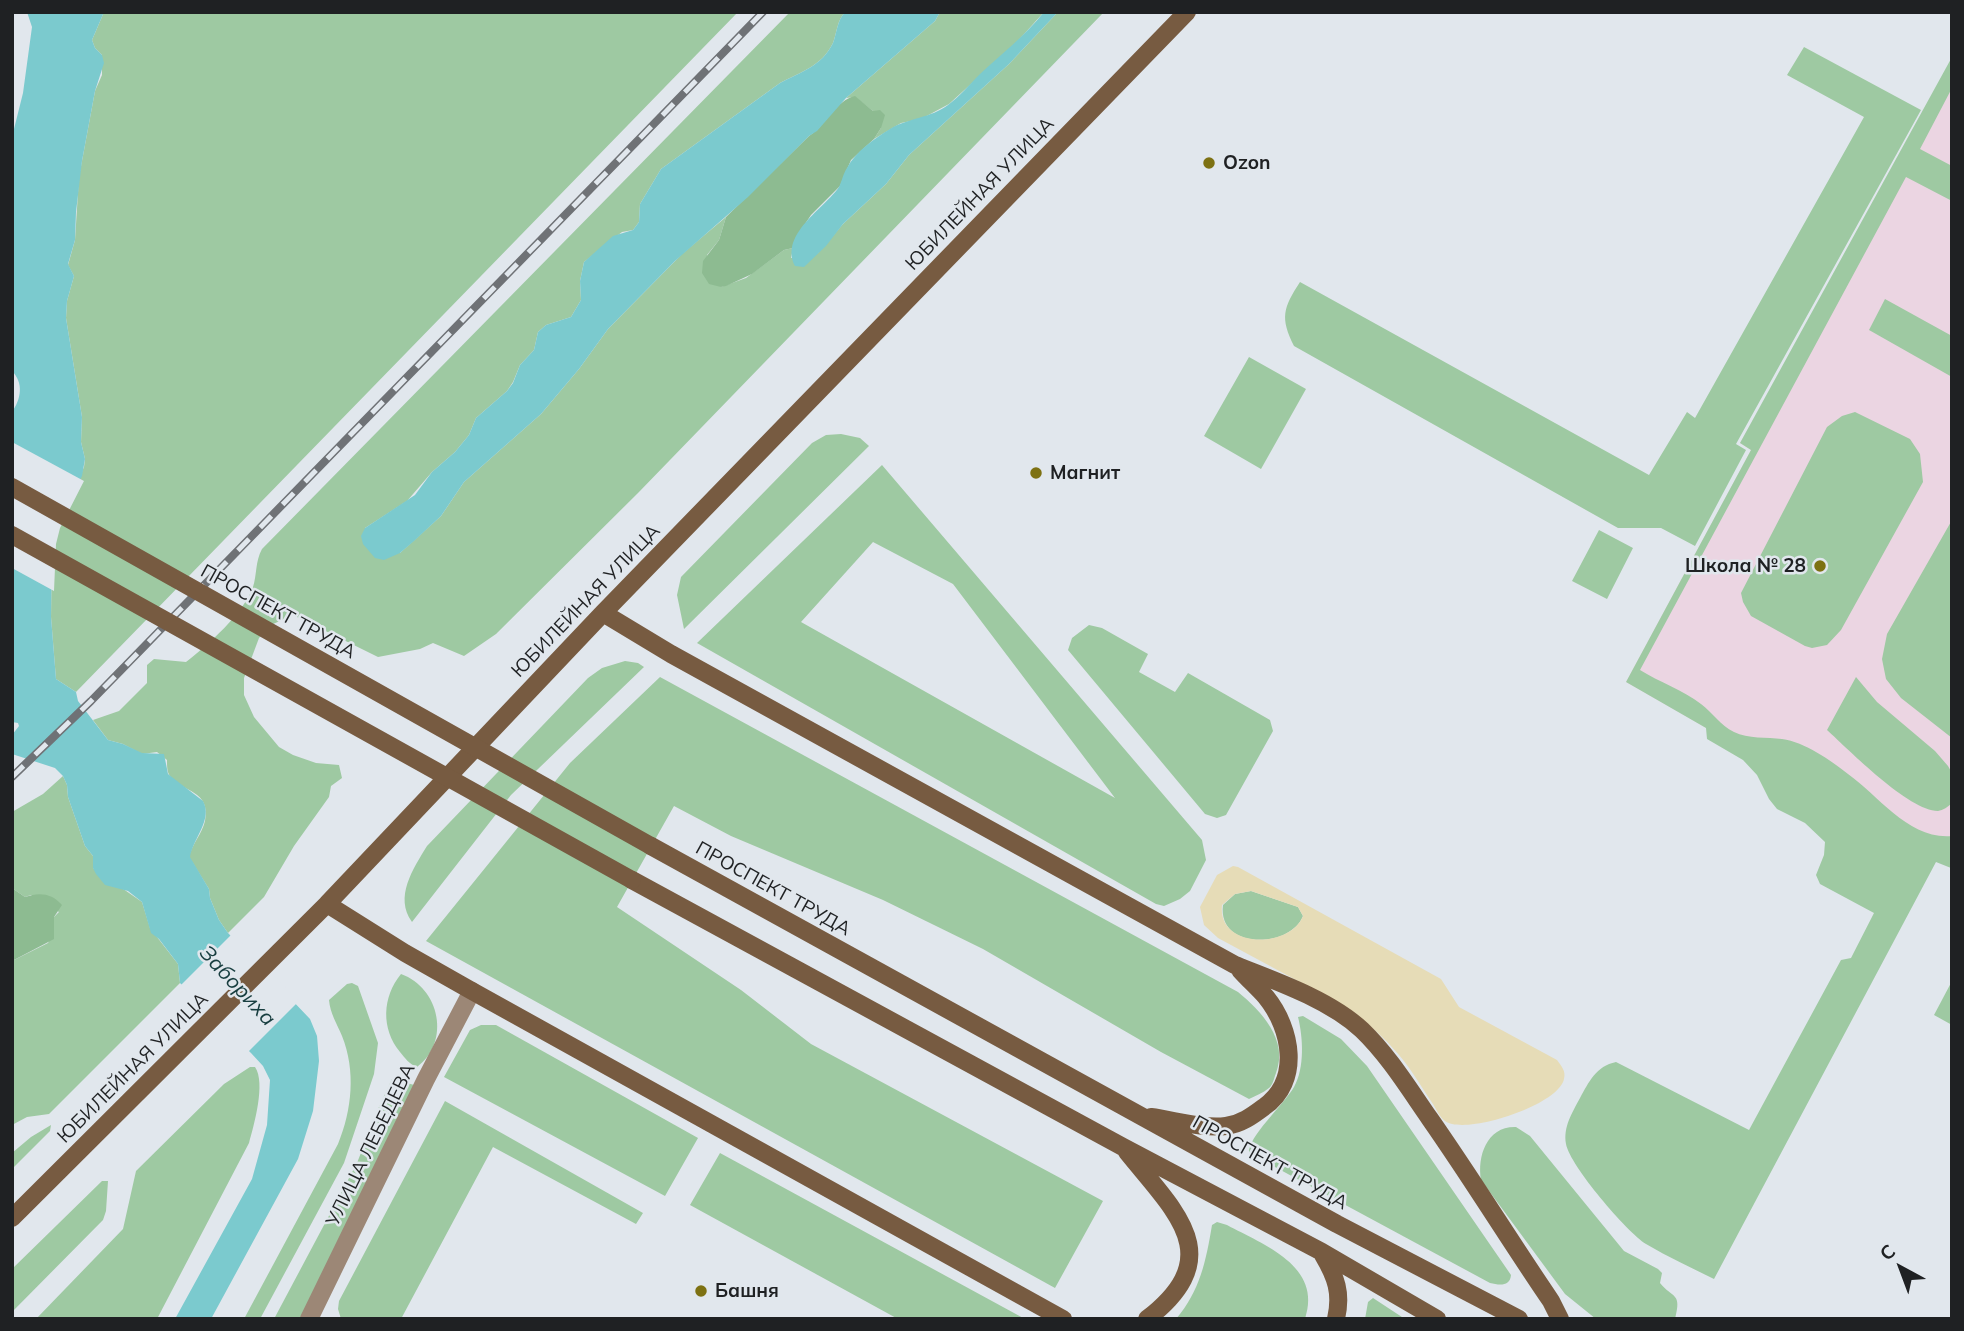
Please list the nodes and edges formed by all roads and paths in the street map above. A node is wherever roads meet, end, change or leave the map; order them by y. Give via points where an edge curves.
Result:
1 (1187, 12) edge
2 (12, 487) edge
3 (12, 535) edge
4 (603, 613) junction
5 (327, 904) junction
6 (1235, 965) junction
7 (472, 991) junction
8 (1139, 1115) junction
9 (1123, 1147) junction
10 (12, 1218) edge
11 (1322, 1252) junction
12 (309, 1319) edge
13 (1063, 1319) edge
14 (1147, 1319) edge
15 (1336, 1319) edge
16 (1437, 1319) edge
17 (1519, 1319) edge
18 (1560, 1319) edge

1 - 4 main road, ЮБИЛЕЙНАЯ УЛИЦА
2 - 8 main road, ПРОСПЕКТ ТРУДА, bridge
3 - 9 main road, bridge
4 - 5 main road, ЮБИЛЕЙНАЯ УЛИЦА
4 - 6 main road
5 - 7 main road
5 - 10 main road, ЮБИЛЕЙНАЯ УЛИЦА
6 - 8 main road via 1267,999 1286,1035 1288,1068 1279,1093 1246,1120 1225,1126
6 - 18 main road via 1278,981 1361,1029 1442,1135
7 - 12 street, УЛИЦА ЛЕБЕДЕВА
7 - 13 main road
8 - 17 main road, ПРОСПЕКТ ТРУДА
9 - 11 main road
9 - 14 main road via 1182,1222 1191,1245 1189,1266 1179,1288
11 - 15 main road via 1339,1287
11 - 16 main road

